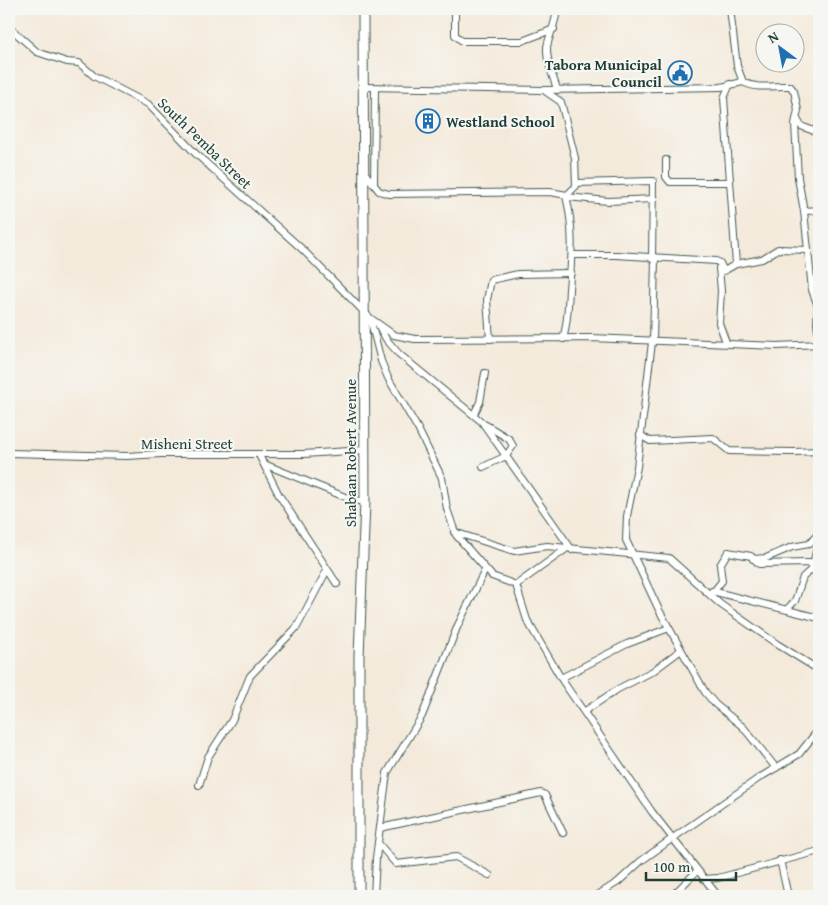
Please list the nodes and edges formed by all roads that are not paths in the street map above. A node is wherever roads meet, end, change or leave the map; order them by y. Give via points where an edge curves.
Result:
1 (363, 9) edge
2 (455, 9) edge
3 (557, 9) edge
4 (730, 9) edge
5 (9, 27) edge
6 (554, 29) junction
7 (743, 82) junction
8 (730, 84) junction
9 (363, 87) junction
10 (376, 88) junction
11 (557, 89) junction
12 (544, 90) junction
13 (796, 117) junction
14 (819, 133) edge
15 (666, 160) dead end
16 (363, 171) junction
17 (730, 182) junction
18 (576, 184) junction
19 (374, 185) junction
20 (567, 196) junction
21 (654, 199) junction
22 (819, 210) edge
23 (804, 211) junction
24 (808, 250) junction
25 (573, 255) junction
26 (653, 259) junction
27 (719, 262) junction
28 (736, 264) junction
29 (571, 273) junction
30 (367, 315) junction
31 (376, 322) junction
32 (819, 338) edge
33 (490, 339) junction
34 (563, 339) junction
35 (653, 342) junction
36 (726, 342) junction
37 (819, 344) edge
38 (485, 373) dead end
39 (474, 414) junction
40 (482, 422) junction
41 (640, 435) junction
42 (364, 450) junction
43 (819, 450) edge
44 (9, 453) edge
45 (259, 455) junction
46 (506, 456) junction
47 (264, 464) junction
48 (483, 467) dead end
49 (365, 502) junction
50 (454, 532) junction
51 (819, 533) edge
52 (819, 539) edge
53 (569, 550) junction
54 (633, 554) junction
55 (753, 558) junction
56 (817, 565) edge
57 (327, 570) junction
58 (485, 570) junction
59 (337, 584) dead end
60 (516, 584) junction
61 (697, 586) junction
62 (714, 591) junction
63 (787, 609) junction
64 (819, 618) edge
65 (669, 628) junction
66 (681, 650) junction
67 (819, 670) edge
68 (561, 678) junction
69 (585, 710) junction
70 (819, 729) edge
71 (816, 736) edge
72 (776, 768) junction
73 (199, 785) dead end
74 (380, 828) junction
75 (563, 833) dead end
76 (673, 838) junction
77 (378, 843) junction
78 (819, 851) edge
79 (780, 860) junction
80 (698, 871) junction
81 (489, 875) dead end
82 (704, 879) junction
83 (359, 896) edge
84 (374, 896) edge
85 (596, 896) edge
86 (672, 896) edge
87 (718, 896) edge
88 (788, 896) edge

1 - 9 street, Shabaan Robert Avenue
2 - 6 street via 455,35 462,40 522,42
3 - 6 street
4 - 7 street via 737,66
5 - 30 street, South Pemba Street via 37,52 79,63 94,76 148,104 195,153 302,249
6 - 11 street via 548,53
7 - 8 street
7 - 13 street via 791,87 796,96
8 - 11 street via 721,87
8 - 17 street via 724,98
9 - 10 street
9 - 16 street, Shabaan Robert Avenue
10 - 12 street
10 - 19 street
11 - 12 street
12 - 18 street via 562,104 574,158
13 - 14 street via 801,126
13 - 23 street via 798,178
15 - 17 street via 666,177 670,182
16 - 19 street
16 - 30 street, Shabaan Robert Avenue
17 - 28 street
18 - 20 street
18 - 21 street via 651,180
19 - 20 street via 379,191 389,194 550,192
20 - 21 street via 616,201
20 - 25 street
21 - 26 street
22 - 23 street
23 - 24 street
24 - 28 street via 778,248 762,259
24 - 32 street via 812,290 818,306
25 - 26 street
25 - 29 street
26 - 27 street
26 - 35 street
27 - 28 street via 724,271
27 - 36 street via 719,323
29 - 33 street via 518,274 491,280 487,300
29 - 34 street
30 - 31 street, South Pemba Street
30 - 42 street, Shabaan Robert Avenue
30 - 50 street via 388,378 442,478
31 - 33 street, South Pemba Street via 388,332 402,337
31 - 39 street via 399,354
33 - 34 street, South Pemba Street
34 - 35 street, South Pemba Street
35 - 36 street, South Pemba Street
35 - 41 street
36 - 37 street, South Pemba Street via 777,346
38 - 39 street via 480,402
39 - 40 street
40 - 46 street
40 - 46 street via 512,442 512,449
41 - 43 street via 650,441 713,438 729,451
41 - 54 street via 625,533
42 - 45 street, Misheni Street
42 - 49 street, Shabaan Robert Avenue
44 - 45 street, Misheni Street
45 - 47 street
46 - 48 street
46 - 53 street
47 - 49 street
47 - 57 street via 279,495
49 - 83 street, Shabaan Robert Avenue via 359,656
50 - 53 street via 514,551 542,546
50 - 58 street
51 - 55 street via 809,544 792,546 766,558
52 - 56 street
53 - 54 street
53 - 60 street
54 - 61 street via 669,558
54 - 65 street
55 - 56 street via 759,564
55 - 62 street via 726,553 720,565 722,581
56 - 63 street via 803,577 795,601
57 - 59 street
57 - 73 street via 297,627 250,676 232,720 208,757
58 - 60 street via 499,580
58 - 74 street via 458,625 422,716 387,773
60 - 68 street via 527,620
61 - 62 street
61 - 67 street
62 - 63 street
63 - 64 street
65 - 66 street
65 - 68 street via 626,644
66 - 69 street via 653,671
66 - 72 street via 710,698 743,727
68 - 69 street
69 - 76 street via 652,812
70 - 71 street
71 - 72 street via 800,754
72 - 76 street
74 - 75 street via 541,792
74 - 77 street
76 - 80 street
76 - 85 street
77 - 81 street via 396,864 456,857
77 - 84 street
78 - 79 street
79 - 82 street
79 - 88 street
80 - 82 street
80 - 86 street
82 - 87 street

